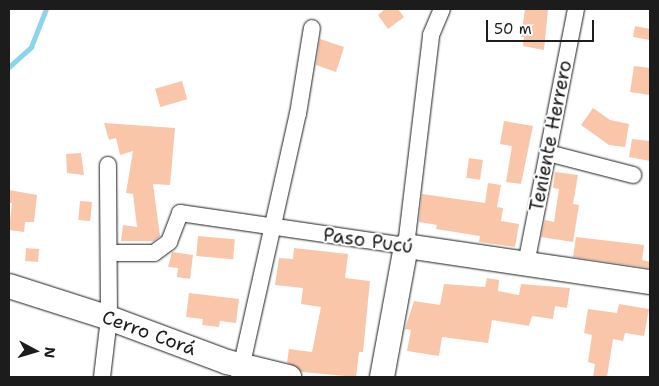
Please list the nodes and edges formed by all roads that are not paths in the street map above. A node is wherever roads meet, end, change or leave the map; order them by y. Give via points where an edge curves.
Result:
1 (442, 9) edge
2 (576, 9) edge
3 (312, 28) dead end
4 (548, 153) junction
5 (108, 165) dead end
6 (633, 175) dead end
7 (271, 226) junction
8 (406, 246) junction
9 (109, 253) junction
10 (526, 264) junction
11 (650, 282) edge
12 (9, 286) edge
13 (109, 318) junction
14 (239, 371) edge
15 (102, 377) edge
16 (290, 377) edge
17 (382, 377) edge

1 - 8 street via 431,35
2 - 4 street, Teniente Herrero
3 - 7 street via 298,114
4 - 6 street
4 - 10 street, Teniente Herrero
5 - 9 street
7 - 8 street, Paso Pucú
7 - 9 street, Paso Pucú via 180,213 169,242 154,253
7 - 14 street
8 - 10 main road, Paso Pucú
8 - 17 main road
9 - 13 street
10 - 11 main road, Paso Pucú
12 - 13 main road, Cerro Corá
13 - 14 main road, Cerro Corá
13 - 15 street
14 - 16 main road, Cerro Corá

